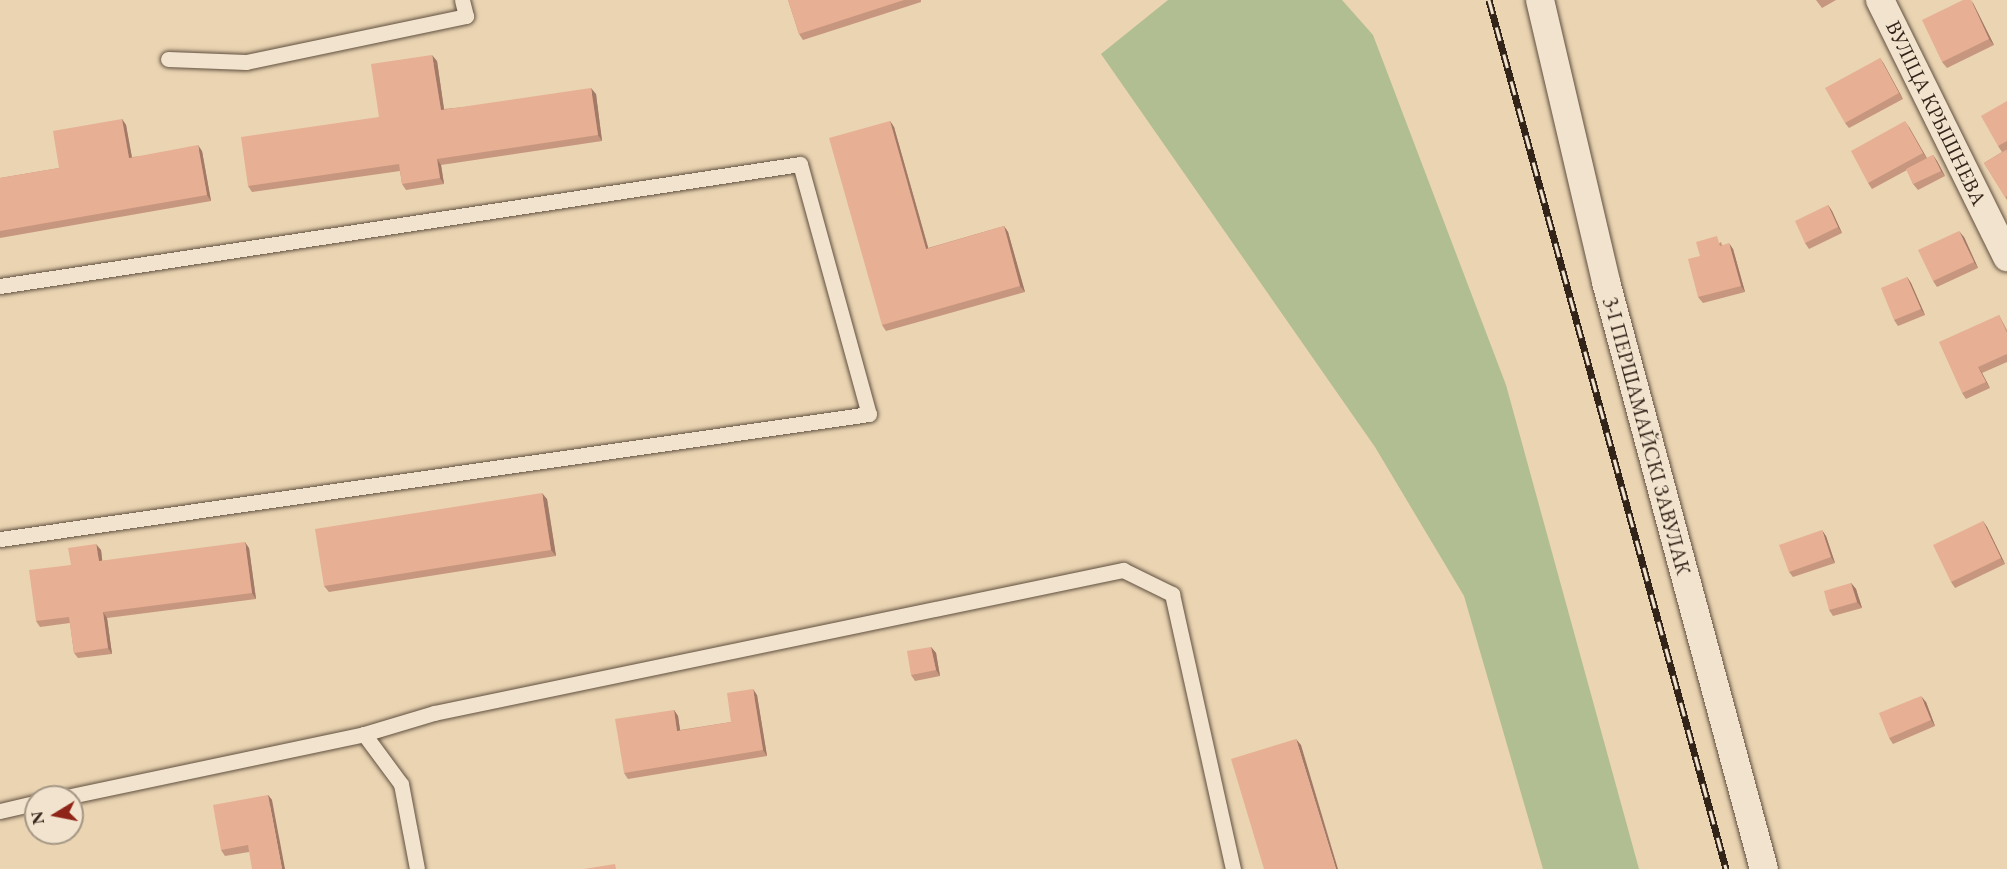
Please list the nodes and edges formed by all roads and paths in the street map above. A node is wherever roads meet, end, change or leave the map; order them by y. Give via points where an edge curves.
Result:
1 (462, 0) edge
2 (1540, 0) edge
3 (1880, 0) edge
4 (168, 59) dead end
5 (2007, 257) edge
6 (0, 286) edge
7 (0, 539) edge
8 (364, 734) junction
9 (84, 793) edge
10 (24, 806) edge
11 (0, 811) edge
12 (417, 869) edge
13 (1233, 869) edge
14 (1764, 869) edge

1 - 4 lane via 466,16 246,62
2 - 14 street, 3-І ПЕРШАМАЙСКІ ЗАВУЛАК via 1606,282
3 - 5 street, ВУЛІЦА КРЫШНЕВА
6 - 7 lane via 800,164 869,414
8 - 9 lane
8 - 12 lane via 401,784
8 - 13 lane via 434,713 1123,570 1172,594
10 - 11 lane

